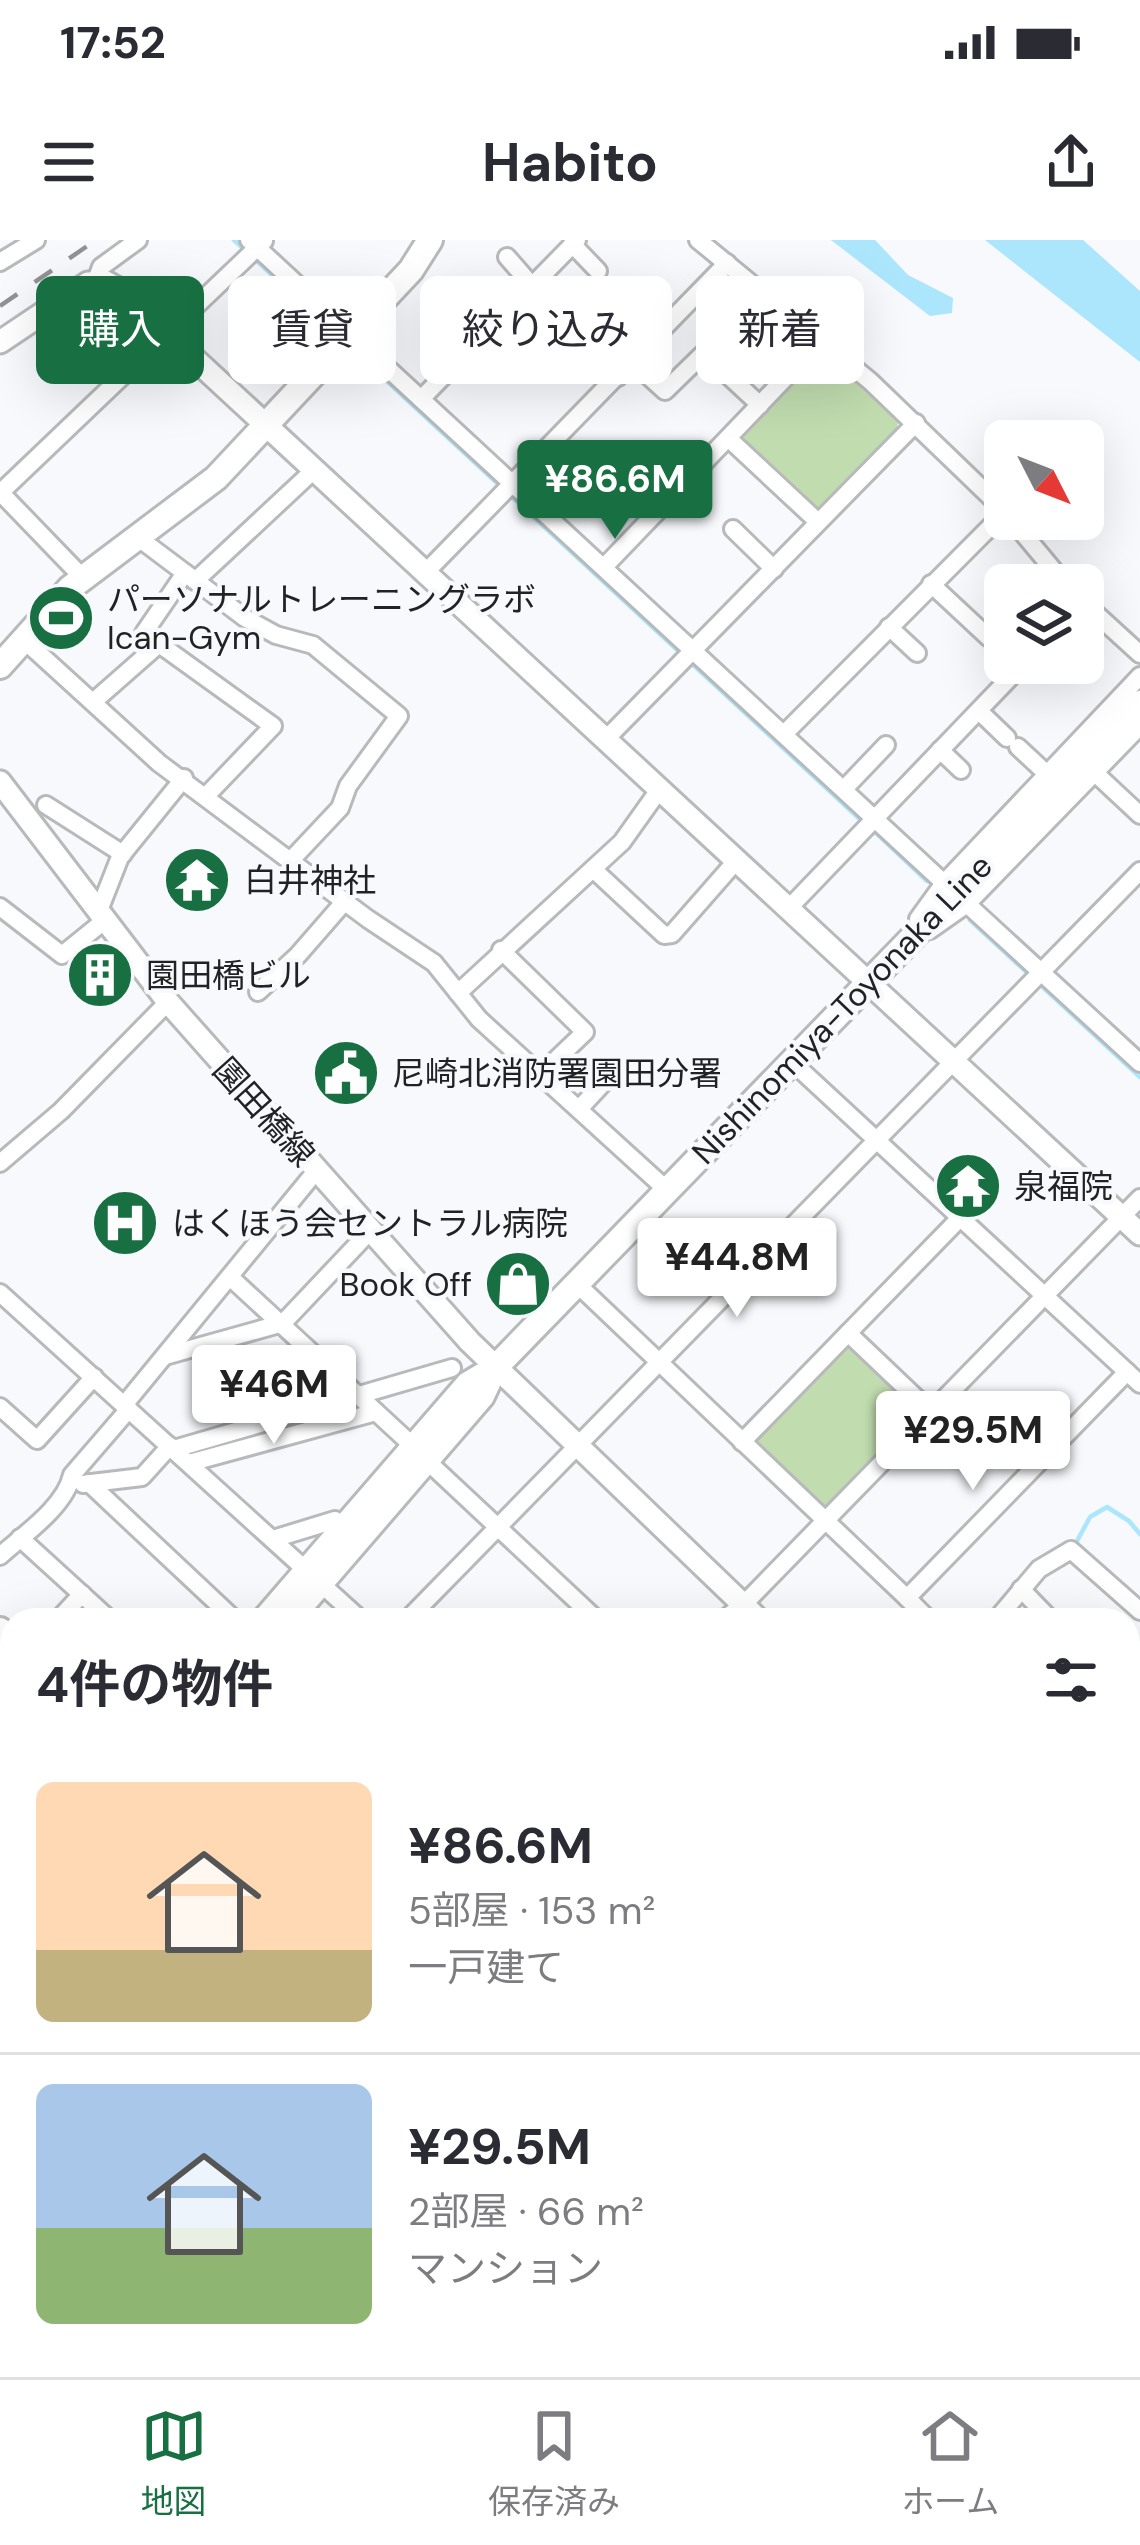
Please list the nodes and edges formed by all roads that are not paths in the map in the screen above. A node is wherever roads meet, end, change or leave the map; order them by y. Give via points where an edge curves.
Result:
1 (36, 240) edge
2 (138, 240) edge
3 (434, 240) edge
4 (698, 240) edge
5 (574, 242) edge
6 (254, 247) edge
7 (507, 257) dead end
8 (0, 262) edge
9 (721, 270) junction
10 (598, 271) dead end
11 (98, 276) edge
12 (283, 276) edge
13 (522, 276) edge
14 (542, 276) edge
15 (396, 286) edge
16 (204, 297) edge
17 (36, 318) edge
18 (672, 321) edge
19 (0, 342) edge
20 (204, 369) edge
21 (396, 379) edge
22 (672, 383) edge
23 (114, 384) edge
24 (304, 384) edge
25 (436, 384) edge
26 (610, 384) edge
27 (421, 399) junction
28 (760, 405) junction
29 (916, 423) junction
30 (265, 426) junction
31 (728, 438) junction
32 (314, 470) junction
33 (508, 488) junction
34 (984, 491) edge
35 (0, 493) edge
36 (818, 521) junction
37 (733, 529) dead end
38 (984, 532) edge
39 (140, 539) junction
40 (604, 567) junction
41 (773, 569) junction
42 (425, 573) junction
43 (190, 577) junction
44 (84, 579) junction
45 (931, 584) junction
46 (1104, 621) edge
47 (889, 627) junction
48 (984, 633) edge
49 (23, 639) junction
50 (159, 644) junction
51 (917, 653) dead end
52 (688, 654) junction
53 (1140, 654) edge
54 (0, 666) edge
55 (1140, 676) edge
56 (1004, 684) edge
57 (93, 702) junction
58 (1140, 703) edge
59 (979, 711) junction
60 (1140, 726) edge
61 (784, 734) junction
62 (605, 740) junction
63 (886, 745) dead end
64 (940, 751) junction
65 (1091, 765) junction
66 (961, 770) dead end
67 (1047, 774) junction
68 (184, 778) junction
69 (0, 782) edge
70 (844, 789) junction
71 (659, 790) junction
72 (206, 796) junction
73 (46, 805) dead end
74 (1140, 815) edge
75 (871, 823) junction
76 (123, 854) junction
77 (292, 859) junction
78 (736, 861) junction
79 (593, 869) junction
80 (1140, 872) edge
81 (944, 883) junction
82 (345, 901) junction
83 (967, 904) junction
84 (0, 907) edge
85 (788, 909) junction
86 (101, 917) junction
87 (501, 950) junction
88 (890, 959) junction
89 (1036, 977) junction
90 (868, 983) junction
91 (258, 992) dead end
92 (458, 993) junction
93 (168, 1002) junction
94 (1140, 1034) edge
95 (1125, 1049) junction
96 (791, 1061) junction
97 (953, 1061) junction
98 (1140, 1063) edge
99 (618, 1066) dead end
100 (541, 1074) junction
101 (579, 1109) junction
102 (877, 1140) junction
103 (0, 1163) edge
104 (316, 1172) junction
105 (667, 1190) junction
106 (1140, 1198) edge
107 (1122, 1217) junction
108 (959, 1219) junction
109 (370, 1231) junction
110 (1140, 1234) edge
111 (230, 1277) junction
112 (576, 1283) junction
113 (0, 1293) edge
114 (1044, 1295) junction
115 (284, 1323) junction
116 (848, 1333) junction
117 (165, 1356) junction
118 (658, 1364) junction
119 (452, 1368) dead end
120 (495, 1368) junction
121 (94, 1377) junction
122 (1134, 1378) edge
123 (359, 1395) junction
124 (0, 1407) edge
125 (127, 1407) junction
126 (930, 1411) junction
127 (376, 1412) junction
128 (277, 1429) junction
129 (742, 1442) junction
130 (576, 1447) junction
131 (172, 1448) junction
132 (420, 1454) junction
133 (189, 1463) junction
134 (80, 1484) junction
135 (824, 1519) junction
136 (346, 1527) junction
137 (498, 1527) junction
138 (20, 1538) junction
139 (273, 1539) junction
140 (0, 1556) edge
141 (313, 1577) junction
142 (1021, 1589) junction
143 (82, 1594) junction
144 (907, 1598) junction
145 (580, 1604) junction
146 (69, 1608) edge
147 (97, 1608) edge
148 (221, 1608) edge
149 (278, 1608) edge
150 (296, 1608) edge
151 (348, 1608) edge
152 (419, 1608) edge
153 (576, 1608) edge
154 (584, 1608) edge
155 (747, 1608) edge
156 (754, 1608) edge
157 (917, 1608) edge
158 (1006, 1608) edge
159 (1040, 1608) edge
160 (1138, 1608) edge

1 - 8 street
2 - 11 street
3 - 15 main road
4 - 9 street
5 - 10 street
5 - 14 street
6 - 12 street
6 - 16 street
7 - 13 street
9 - 18 street
9 - 28 street via 813,349
9 - 29 street via 824,341
17 - 19 street
20 - 30 street
21 - 27 street
22 - 28 street via 704,352
23 - 35 street
24 - 30 main road
25 - 27 street
26 - 33 street
27 - 33 street
28 - 31 street
29 - 34 street
29 - 36 street
30 - 32 street
30 - 39 main road via 200,493
31 - 36 street
31 - 40 street
32 - 42 street
32 - 43 street
33 - 40 street
33 - 42 street
35 - 44 street
36 - 41 street
37 - 41 street
38 - 45 street
39 - 43 street
39 - 44 main road
40 - 52 street
41 - 52 street
42 - 62 street
43 - 50 street via 144,633
43 - 77 street via 276,635 313,645 399,716 340,808
44 - 49 main road
45 - 47 street
45 - 48 street
46 - 53 street
47 - 51 street
47 - 61 street
49 - 54 main road
49 - 57 street
50 - 57 street
50 - 72 street via 273,727
52 - 61 street
52 - 62 street
55 - 67 street
56 - 59 street
57 - 68 street
58 - 65 main road, Nishinomiya-Toyonaka Line
59 - 64 street
59 - 67 street
60 - 65 street
61 - 70 street
62 - 71 street
63 - 70 street
64 - 66 street
64 - 75 street
65 - 74 street
65 - 83 street
65 - 88 main road, Nishinomiya-Toyonaka Line
67 - 81 street
68 - 72 street
68 - 76 street
69 - 86 street, 園田橋線
70 - 75 street
71 - 78 street
71 - 79 street
72 - 77 street
73 - 76 street
75 - 81 street
75 - 85 street
76 - 86 street
77 - 82 street
78 - 79 street via 664,935
78 - 85 street
79 - 87 street
80 - 89 street
81 - 88 street
82 - 91 street
82 - 92 street via 424,955
83 - 88 street
83 - 89 street
84 - 86 street via 62,955
85 - 90 street
86 - 93 street, 園田橋線
87 - 92 street
87 - 100 street via 585,1032
88 - 90 main road, Nishinomiya-Toyonaka Line
89 - 95 street
89 - 97 street
90 - 96 main road, Nishinomiya-Toyonaka Line
90 - 97 street
92 - 100 street
93 - 103 street
93 - 104 street, 園田橋線
94 - 95 street
95 - 98 street
96 - 102 street
96 - 105 main road, Nishinomiya-Toyonaka Line
97 - 102 street
97 - 107 street
99 - 101 street
100 - 101 street
101 - 105 street
102 - 108 street
102 - 118 street
104 - 109 street, 園田橋線
104 - 111 street
105 - 112 main road, Nishinomiya-Toyonaka Line
106 - 107 street
107 - 110 street
107 - 114 street
108 - 114 street
108 - 116 street
109 - 115 street
109 - 120 street, 園田橋線
111 - 115 street
111 - 117 street
112 - 118 street
112 - 120 main road, Nishinomiya-Toyonaka Line
113 - 121 street
114 - 122 street
114 - 126 street
115 - 117 street
115 - 123 street
116 - 126 street
116 - 129 street
117 - 125 street
118 - 129 street
118 - 130 street
119 - 123 street
120 - 130 street, 園田橋線
120 - 132 main road, Nishinomiya-Toyonaka Line via 482,1396
121 - 124 street via 37,1440
121 - 125 street
122 - 144 street
123 - 127 street
123 - 128 street
125 - 131 street
125 - 134 street via 72,1475
126 - 135 street
127 - 128 street
127 - 132 street
128 - 131 street
128 - 133 street
129 - 135 street
130 - 137 street
130 - 155 street, 園田橋線
131 - 133 street
131 - 134 street via 142,1478
132 - 136 main road, Nishinomiya-Toyonaka Line
132 - 137 street
132 - 141 main road, Nishinomiya-Toyonaka Line
133 - 139 street
134 - 138 street
134 - 148 street
135 - 144 street
135 - 156 street
136 - 139 street via 335,1520
136 - 141 main road, Nishinomiya-Toyonaka Line
137 - 145 street
137 - 152 street
138 - 140 street
138 - 143 street
139 - 141 street
141 - 149 main road, Nishinomiya-Toyonaka Line
141 - 150 main road, Nishinomiya-Toyonaka Line
141 - 151 street
142 - 158 street
142 - 159 street
142 - 160 street via 1071,1550
143 - 146 street
143 - 147 street
144 - 157 street
145 - 153 street
145 - 154 street

